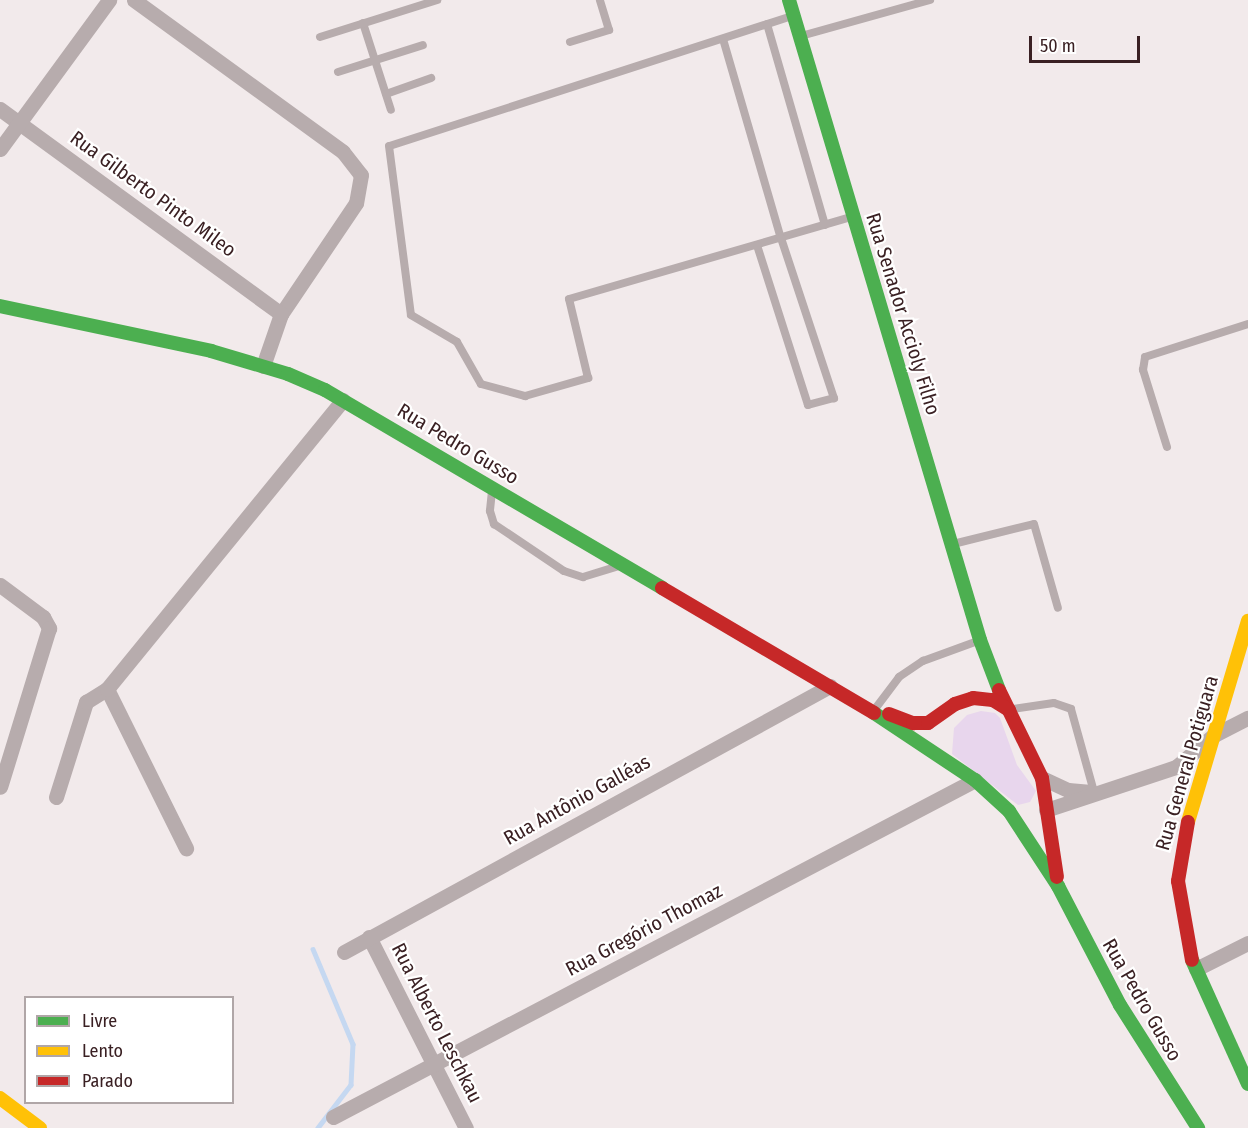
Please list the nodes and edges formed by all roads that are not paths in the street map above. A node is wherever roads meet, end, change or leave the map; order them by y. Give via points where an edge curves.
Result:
1 (109, 0) edge
2 (134, 0) edge
3 (437, 0) edge
4 (600, 0) edge
5 (789, 0) edge
6 (930, 0) edge
7 (794, 15) junction
8 (363, 23) junction
9 (767, 24) junction
10 (320, 37) dead end
11 (800, 37) junction
12 (723, 39) junction
13 (570, 42) dead end
14 (423, 45) dead end
15 (375, 60) junction
16 (338, 72) dead end
17 (431, 78) dead end
18 (386, 94) junction
19 (0, 109) edge
20 (391, 110) dead end
21 (19, 123) junction
22 (0, 149) edge
23 (854, 217) junction
24 (825, 225) junction
25 (781, 238) junction
26 (757, 245) junction
27 (0, 306) edge
28 (280, 314) junction
29 (1248, 324) edge
30 (263, 366) junction
31 (343, 400) junction
32 (1167, 447) dead end
33 (492, 487) junction
34 (952, 544) junction
35 (623, 564) junction
36 (0, 585) edge
37 (1058, 608) dead end
38 (1248, 621) edge
39 (980, 640) junction
40 (830, 686) junction
41 (107, 689) junction
42 (962, 701) junction
43 (859, 703) junction
44 (875, 709) junction
45 (1009, 710) junction
46 (942, 715) junction
47 (1248, 718) edge
48 (1214, 735) junction
49 (934, 753) junction
50 (1042, 778) junction
51 (975, 780) junction
52 (0, 787) edge
53 (1094, 793) junction
54 (56, 797) dead end
55 (1046, 810) junction
56 (1016, 821) junction
57 (186, 848) dead end
58 (1059, 886) junction
59 (369, 937) junction
60 (1248, 943) edge
61 (344, 952) dead end
62 (1196, 969) junction
63 (434, 1064) junction
64 (1248, 1084) edge
65 (0, 1098) edge
66 (333, 1117) dead end
67 (40, 1128) edge
68 (466, 1128) edge
69 (1198, 1128) edge

1 - 21 street
2 - 28 street via 343,152 361,175 356,203
3 - 8 lane
4 - 13 lane via 609,30
5 - 7 main road, Rua Senador Accioly Filho
6 - 11 lane
7 - 9 lane
7 - 11 main road, Rua Senador Accioly Filho
8 - 10 lane
8 - 15 lane
9 - 12 lane
9 - 24 lane
11 - 23 main road, Rua Senador Accioly Filho
12 - 25 lane
12 - 26 lane via 389,146 411,315 457,342 481,384 525,396 588,378 568,299
14 - 15 lane
15 - 16 lane
15 - 18 lane
17 - 18 lane
18 - 20 lane
19 - 21 street, Rua Gilberto Pinto Mileo
21 - 22 street
21 - 28 street, Rua Gilberto Pinto Mileo
23 - 24 lane
23 - 34 main road, Rua Senador Accioly Filho
24 - 25 lane
25 - 26 lane
25 - 26 lane via 834,398 808,405
27 - 30 main road, Rua Pedro Gusso via 180,343
28 - 30 street
29 - 32 lane via 1145,357 1142,364
30 - 31 main road, Rua Pedro Gusso
31 - 33 main road, Rua Pedro Gusso
31 - 41 street
33 - 35 main road, Rua Pedro Gusso
33 - 35 lane via 490,511 494,524 564,571 583,577
34 - 37 lane via 1034,524
34 - 39 main road, Rua Senador Accioly Filho
35 - 40 main road, Rua Pedro Gusso
36 - 52 street via 47,623 49,635
38 - 48 main road, Rua General Potiguara
39 - 42 main road, Rua Senador Accioly Filho via 975,680
39 - 44 lane via 923,661 899,677
39 - 45 main road, Rua Senador Accioly Filho
40 - 43 main road, Rua Pedro Gusso
40 - 59 street, Rua Antônio Galléas
41 - 54 street via 86,702
41 - 57 street
42 - 45 main road via 983,698
42 - 46 main road, Rua Pedro Gusso
43 - 44 main road, Rua Pedro Gusso
43 - 49 main road, Rua Pedro Gusso
44 - 46 main road, Rua Pedro Gusso via 921,724
45 - 50 main road, Rua Pedro Gusso
45 - 53 lane via 1054,704 1071,709
46 - 49 main road via 933,735
47 - 48 street
48 - 53 street via 1176,767
48 - 62 main road, Rua General Potiguara via 1185,833 1178,873 1184,933
49 - 51 main road, Rua Pedro Gusso
50 - 53 street via 1068,790
50 - 55 main road, Rua Pedro Gusso
51 - 56 main road, Rua Pedro Gusso
51 - 63 street, Rua Gregório Thomaz
53 - 55 street
55 - 56 main road via 1034,821
55 - 58 main road, Rua Pedro Gusso
56 - 58 main road, Rua Pedro Gusso
58 - 69 main road, Rua Pedro Gusso via 1120,1005
59 - 61 street, Rua Antônio Galléas
59 - 63 street, Rua Alberto Leschkau
60 - 62 street
62 - 64 main road, Rua General Potiguara
63 - 66 street, Rua Gregório Thomaz
63 - 68 street, Rua Alberto Leschkau
65 - 67 main road

